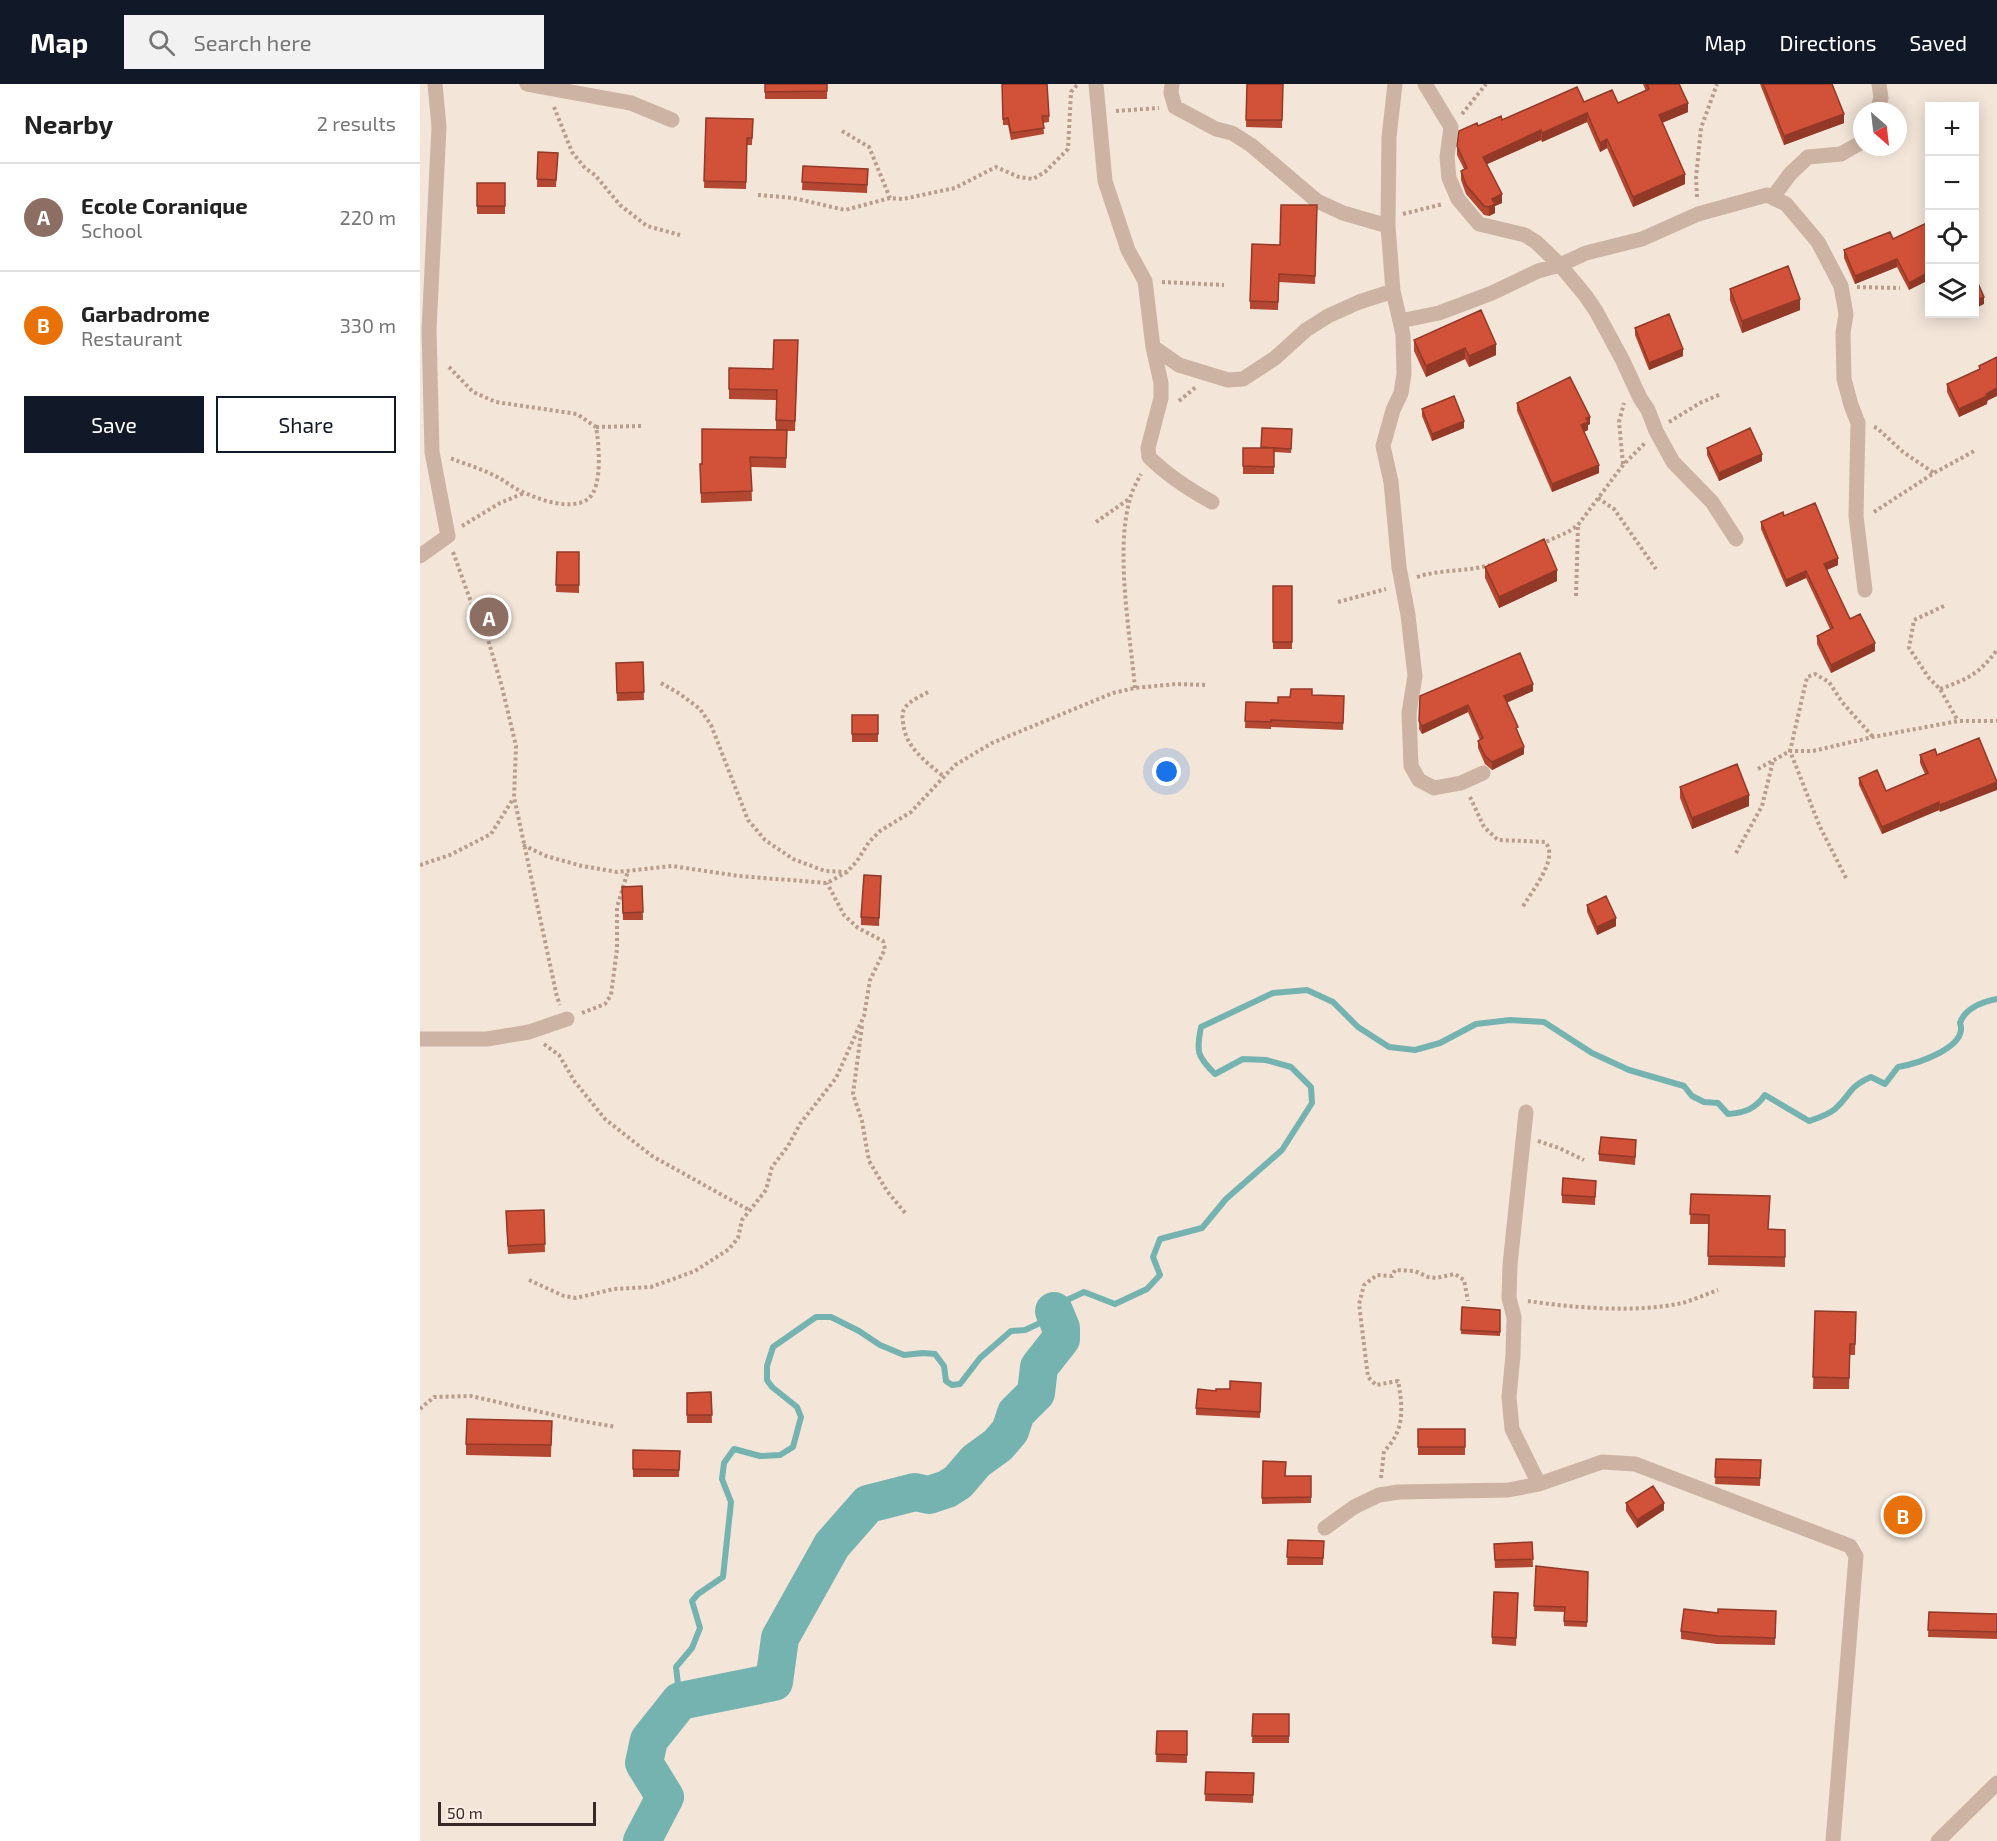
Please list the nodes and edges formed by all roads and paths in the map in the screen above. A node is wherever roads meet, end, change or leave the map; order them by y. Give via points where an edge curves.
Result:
1 (435, 84) edge
2 (527, 84) edge
3 (1078, 84) edge
4 (1096, 84) edge
5 (1172, 84) edge
6 (1395, 84) edge
7 (1425, 84) edge
8 (1486, 84) edge
9 (1717, 84) edge
10 (1879, 84) edge
11 (547, 88) junction
12 (1880, 102) edge
13 (1175, 107) junction
14 (1100, 112) junction
15 (672, 120) dead end
16 (1451, 127) junction
17 (842, 131) dead end
18 (1853, 147) edge
19 (758, 195) dead end
20 (1773, 197) junction
21 (890, 198) junction
22 (1458, 200) junction
23 (1698, 214) junction
24 (1388, 226) junction
25 (680, 235) dead end
26 (1560, 265) junction
27 (1145, 281) junction
28 (1224, 285) dead end
29 (1841, 286) junction
30 (1900, 288) dead end
31 (1393, 291) junction
32 (1400, 321) junction
33 (425, 344) edge
34 (1153, 347) junction
35 (1212, 375) junction
36 (1634, 383) junction
37 (1721, 394) dead end
38 (1156, 417) junction
39 (1858, 423) junction
40 (641, 426) dead end
41 (596, 427) junction
42 (1656, 431) junction
43 (1976, 450) dead end
44 (432, 452) junction
45 (1149, 457) junction
46 (1623, 465) junction
47 (1934, 472) junction
48 (524, 493) junction
49 (1130, 498) junction
50 (1598, 498) junction
51 (1212, 502) dead end
52 (1856, 516) junction
53 (1096, 522) dead end
54 (1578, 525) junction
55 (448, 536) junction
56 (1736, 539) dead end
57 (1535, 547) edge
58 (420, 556) edge
59 (1498, 563) edge
60 (1656, 569) dead end
61 (1451, 570) dead end
62 (1865, 590) dead end
63 (1576, 596) dead end
64 (1944, 606) dead end
65 (1997, 650) edge
66 (661, 683) dead end
67 (1206, 685) dead end
68 (1135, 688) junction
69 (1940, 689) junction
70 (928, 692) dead end
71 (1958, 721) junction
72 (1997, 721) edge
73 (1873, 736) junction
74 (1790, 751) junction
75 (1773, 761) junction
76 (1758, 769) dead end
77 (1483, 773) dead end
78 (943, 776) junction
79 (1461, 783) junction
80 (514, 797) junction
81 (523, 845) junction
82 (1736, 853) dead end
83 (420, 865) edge
84 (628, 871) junction
85 (847, 872) junction
86 (1846, 878) dead end
87 (827, 883) junction
88 (1522, 908) dead end
89 (864, 1016) junction
90 (567, 1019) junction
91 (529, 1032) junction
92 (420, 1039) edge
93 (1526, 1112) dead end
94 (1584, 1160) dead end
95 (1520, 1165) junction
96 (748, 1210) junction
97 (906, 1214) dead end
98 (529, 1280) dead end
99 (1718, 1290) dead end
100 (1509, 1298) junction
101 (1468, 1301) dead end
102 (420, 1409) edge
103 (616, 1427) dead end
104 (1539, 1484) junction
105 (1379, 1495) junction
106 (1325, 1527) dead end
107 (1997, 1783) edge
108 (1833, 1841) edge
109 (1938, 1841) edge

1 - 33 street via 439,127 429,330
2 - 11 street
3 - 21 path via 1071,92 1068,149 1045,172 1033,179 996,167 955,188
4 - 14 street
5 - 13 street
6 - 24 street via 1389,137
7 - 16 street
8 - 16 path
9 - 23 path via 1701,128 1696,178
10 - 12 street
11 - 15 street via 631,103
11 - 25 path via 572,152 585,168 620,205 647,226
13 - 14 path
13 - 24 street via 1251,145 1317,201
14 - 27 street via 1105,181 1128,250
16 - 22 street via 1449,178
17 - 21 path via 868,147
18 - 20 street via 1840,154 1808,158
19 - 21 path via 845,210
20 - 23 street via 1758,196
20 - 29 street via 1786,204 1818,242
22 - 24 path via 1401,215
22 - 26 street via 1479,224 1525,235
23 - 26 street via 1642,239 1586,253
24 - 31 street
26 - 32 street via 1447,310
26 - 36 street via 1596,311
27 - 28 path
27 - 34 street
29 - 30 path
29 - 39 street via 1846,314 1844,379
31 - 32 street
31 - 35 street via 1328,316 1243,379
32 - 79 street via 1404,374 1383,446 1415,676 1409,713 1411,766 1419,780 1434,788
33 - 41 path via 473,392 496,402 577,414
33 - 44 street
34 - 35 street via 1179,365
34 - 38 street via 1161,383
35 - 38 path
36 - 42 street
36 - 46 path via 1619,422
37 - 42 path
38 - 45 street
39 - 47 path via 1877,428 1903,452
39 - 52 street
40 - 41 path
41 - 48 path via 600,449 598,472 587,500 570,505
42 - 46 path
42 - 56 street via 1673,462 1712,502
43 - 47 path
44 - 48 path via 493,474
44 - 55 street
45 - 49 path
45 - 51 street
46 - 50 path
47 - 52 path via 1873,513
48 - 55 path
49 - 53 path
49 - 68 path via 1124,556
50 - 54 path
50 - 60 path via 1614,509
52 - 62 street
54 - 57 path
54 - 63 path
55 - 58 street
55 - 80 path via 502,687 516,746
59 - 61 path
64 - 69 path via 1914,620 1909,648
65 - 69 path via 1985,667
66 - 85 path via 700,709 711,725 748,820 765,840 793,859 825,871
67 - 68 path
68 - 78 path via 1113,693 992,743
69 - 71 path
70 - 78 path via 905,707 903,733
71 - 72 path
71 - 73 path
73 - 74 path via 1813,751
73 - 74 path via 1829,682 1815,674 1807,677
74 - 75 path
74 - 86 path via 1820,827
75 - 76 path
75 - 82 path via 1762,806
77 - 79 street
78 - 85 path via 911,812 869,842
79 - 88 path via 1484,827 1498,840 1545,842 1550,847 1546,869
80 - 81 path
80 - 83 path via 491,834
81 - 84 path via 582,866
81 - 90 path via 556,997
84 - 87 path via 672,866
84 - 90 path via 617,907 611,995 604,1004
85 - 87 path
87 - 89 path via 851,921 883,941 885,950 870,980
89 - 96 path via 836,1078 800,1124 772,1167 766,1190
89 - 97 path via 853,1094 869,1161
90 - 91 street
91 - 92 street via 487,1039
91 - 96 path via 559,1055 605,1119 652,1156
93 - 95 street
94 - 95 path via 1539,1141 1527,1144
95 - 100 street
96 - 98 path via 738,1238 729,1249 694,1271 651,1287 614,1289 576,1298
99 - 100 path via 1683,1302 1641,1308 1565,1307
100 - 104 street via 1514,1317 1509,1398 1512,1429
101 - 105 path via 1464,1280 1455,1274 1436,1278 1415,1270 1395,1270 1392,1276 1377,1275 1364,1285 1359,1304 1368,1377 1376,1385 1398,1381 1401,1400 1401,1424 1393,1442 1384,1450
102 - 103 path via 435,1397 471,1396
104 - 105 street via 1508,1490
104 - 108 street via 1602,1462 1635,1464 1854,1550
105 - 106 street
107 - 109 street

